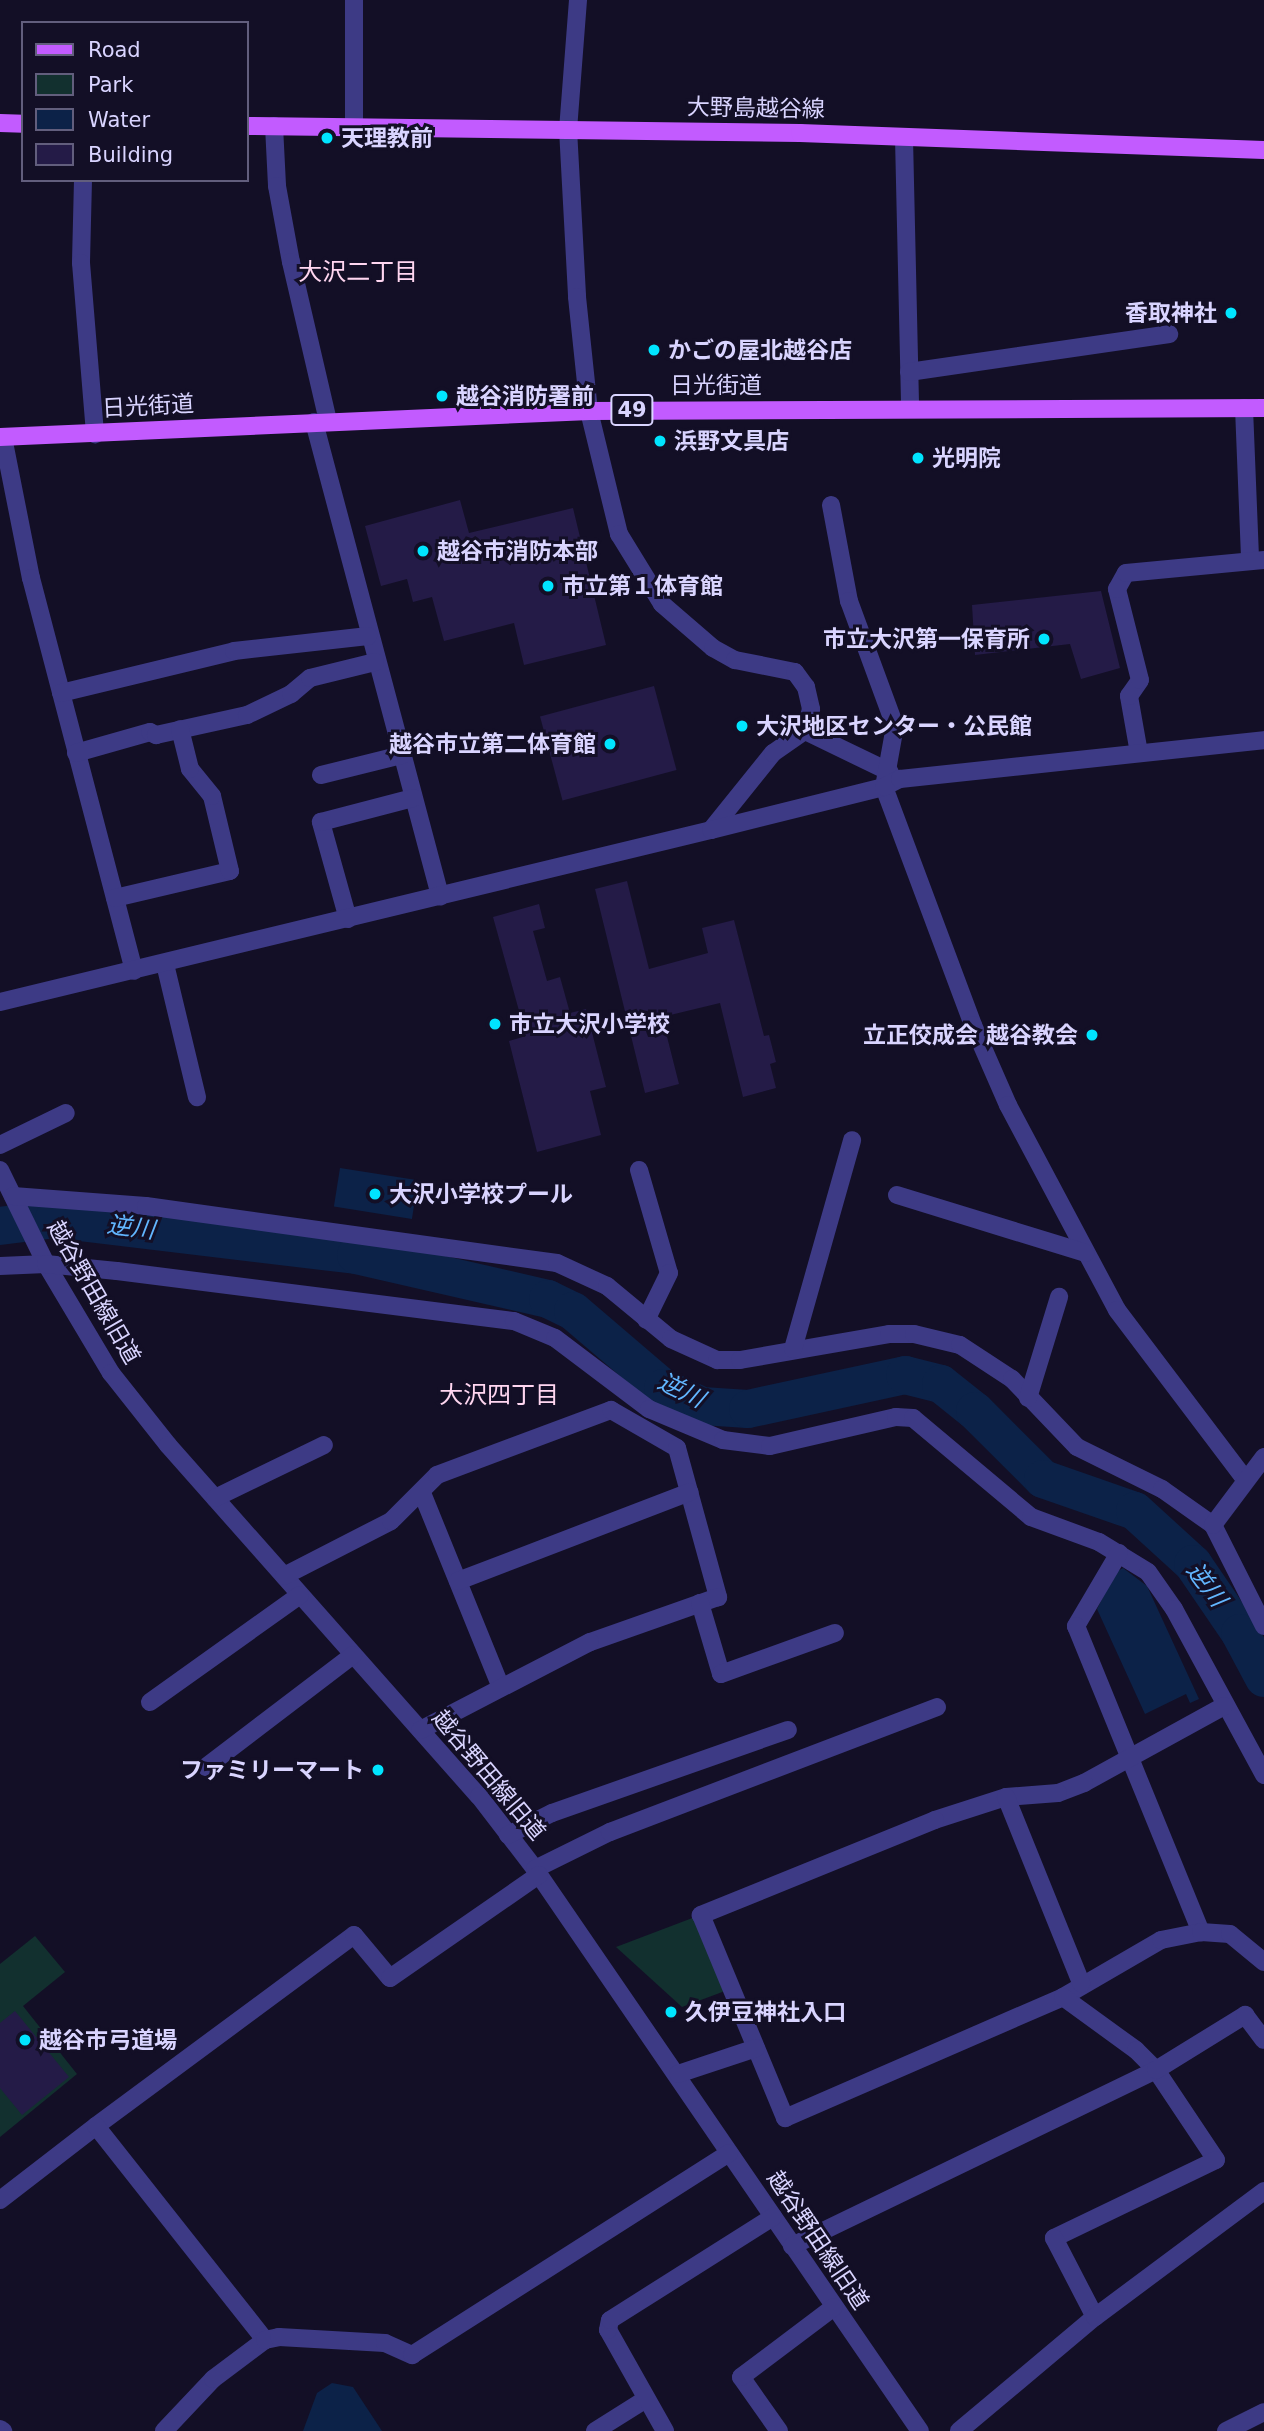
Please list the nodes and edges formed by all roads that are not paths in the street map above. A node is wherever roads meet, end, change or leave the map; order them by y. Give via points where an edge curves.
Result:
1 (354, 0) edge
2 (578, 0) edge
3 (0, 123) edge
4 (21, 124) edge
5 (248, 125) edge
6 (274, 126) junction
7 (354, 126) junction
8 (568, 128) junction
9 (904, 138) junction
10 (1264, 150) edge
11 (83, 182) edge
12 (1169, 334) dead end
13 (909, 372) junction
14 (1244, 408) junction
15 (1264, 408) edge
16 (911, 409) junction
17 (589, 411) junction
18 (321, 422) junction
19 (96, 434) junction
20 (1, 437) edge
21 (831, 505) dead end
22 (1257, 560) edge
23 (368, 636) junction
24 (375, 662) junction
25 (61, 692) junction
26 (180, 729) junction
27 (805, 731) junction
28 (1264, 740) edge
29 (1139, 752) junction
30 (76, 753) junction
31 (402, 755) junction
32 (321, 775) dead end
33 (887, 780) junction
34 (413, 798) junction
35 (711, 830) junction
36 (440, 897) junction
37 (115, 898) junction
38 (348, 919) junction
39 (165, 964) junction
40 (134, 971) junction
41 (0, 1002) edge
42 (197, 1097) dead end
43 (66, 1113) dead end
44 (852, 1140) dead end
45 (0, 1144) edge
46 (639, 1170) dead end
47 (7, 1186) edge
48 (897, 1195) dead end
49 (1085, 1253) junction
50 (43, 1258) junction
51 (0, 1266) edge
52 (1059, 1297) dead end
53 (646, 1320) junction
54 (793, 1349) junction
55 (1028, 1398) junction
56 (324, 1445) dead end
57 (1264, 1457) edge
58 (1244, 1478) junction
59 (690, 1492) junction
60 (422, 1493) junction
61 (215, 1498) junction
62 (1213, 1525) junction
63 (1119, 1553) junction
64 (284, 1576) junction
65 (458, 1581) junction
66 (300, 1594) junction
67 (700, 1604) junction
68 (1264, 1626) edge
69 (835, 1633) dead end
70 (353, 1654) junction
71 (501, 1688) junction
72 (150, 1702) dead end
73 (1224, 1706) junction
74 (937, 1707) dead end
75 (420, 1730) junction
76 (788, 1730) dead end
77 (1130, 1754) junction
78 (206, 1766) dead end
79 (1264, 1776) edge
80 (1006, 1797) junction
81 (509, 1835) junction
82 (537, 1872) junction
83 (1201, 1932) junction
84 (1264, 1962) edge
85 (1081, 1983) junction
86 (1063, 1997) junction
87 (1264, 2040) edge
88 (756, 2048) junction
89 (1156, 2070) junction
90 (678, 2074) junction
91 (96, 2126) junction
92 (729, 2153) junction
93 (1264, 2191) edge
94 (0, 2200) edge
95 (773, 2217) junction
96 (792, 2246) junction
97 (834, 2308) junction
98 (1095, 2317) junction
99 (265, 2340) junction
100 (646, 2399) junction
101 (1264, 2412) edge
102 (914, 2428) edge
103 (163, 2431) edge
104 (595, 2431) edge
105 (664, 2431) edge
106 (779, 2431) edge
107 (959, 2431) edge
108 (1226, 2431) edge

1 - 7 street
2 - 8 street
3 - 4 main road
5 - 6 main road, 大野島越谷線
6 - 7 main road, 大野島越谷線
6 - 18 street via 277,186
7 - 8 main road, 大野島越谷線
8 - 9 main road, 大野島越谷線
8 - 17 street via 576,297
9 - 10 main road, 大野島越谷線
9 - 13 street
11 - 19 street via 81,263
12 - 13 street
13 - 16 street
14 - 15 main road, 日光街道 / 49
14 - 16 main road, 日光街道 / 49
14 - 22 street
16 - 17 main road, 日光街道 / 49
17 - 18 main road, 日光街道 / 49
17 - 27 street via 620,534 662,604 713,648 735,660 795,672 807,687 811,709
18 - 19 main road, 日光街道 / 49
18 - 23 street
19 - 20 main road, 日光街道 / 49
20 - 25 street
21 - 33 street via 849,601 895,726
22 - 29 street via 1126,573 1117,589 1140,680 1129,696
23 - 24 street
23 - 25 street via 234,651
24 - 26 street via 310,678 290,694 247,715
24 - 31 street
25 - 30 street
26 - 30 street via 150,732
26 - 37 street via 190,769 212,796 230,871
27 - 33 street
27 - 35 street via 773,753
28 - 29 street
29 - 33 street
30 - 37 street
31 - 32 street
31 - 34 street
33 - 35 street
33 - 49 street via 973,1025
34 - 36 street
34 - 38 street via 321,822
35 - 36 street
36 - 38 street
37 - 40 street
38 - 39 street
39 - 40 street
39 - 42 street
40 - 41 street
43 - 45 street
44 - 54 street
46 - 53 street via 669,1273
47 - 50 street, 越谷野田線旧道
47 - 53 street via 558,1263 607,1286
48 - 49 street
49 - 58 street via 1121,1317
50 - 51 street
50 - 61 street, 越谷野田線旧道 via 116,1381
50 - 63 street via 514,1321 555,1338 649,1409 723,1440 770,1446 896,1417 913,1418 1031,1517
52 - 55 street
53 - 54 street via 671,1339 717,1360
54 - 55 street via 889,1334 933,1337 982,1356
55 - 62 street via 1077,1447 1162,1489
56 - 61 street
57 - 58 street
58 - 62 street
59 - 60 street via 677,1448 611,1410 437,1475
59 - 65 street
59 - 67 street via 718,1597
60 - 64 street via 391,1521
60 - 65 street
61 - 64 street, 越谷野田線旧道
62 - 68 street
63 - 73 street via 1148,1572 1162,1589
63 - 77 street via 1076,1626 1120,1740
64 - 66 street, 越谷野田線旧道
65 - 71 street
66 - 70 street, 越谷野田線旧道
66 - 72 street
67 - 69 street via 721,1674
67 - 71 street via 590,1642
70 - 75 street, 越谷野田線旧道
70 - 78 street
71 - 75 street
73 - 77 street
73 - 79 street
74 - 82 street via 610,1832
75 - 81 street, 越谷野田線旧道
76 - 81 street via 552,1814
77 - 80 street via 1084,1783 1058,1793
77 - 83 street
80 - 85 street
80 - 88 street via 934,1820 701,1915
81 - 82 street, 越谷野田線旧道
82 - 90 street, 越谷野田線旧道
82 - 91 street via 390,1978 354,1935
83 - 84 street via 1230,1934
83 - 85 street via 1161,1940
85 - 86 street
86 - 88 street via 785,2118
86 - 89 street
87 - 89 street via 1245,2015
88 - 90 street
89 - 96 street
89 - 98 street via 1216,2160 1054,2238
90 - 92 street, 越谷野田線旧道
91 - 94 street
91 - 99 street
92 - 95 street, 越谷野田線旧道
92 - 99 street via 412,2355 385,2343
93 - 98 street
95 - 96 street, 越谷野田線旧道
95 - 100 street via 610,2320 608,2330
96 - 97 street, 越谷野田線旧道
97 - 102 street, 越谷野田線旧道
97 - 106 street via 741,2377
98 - 107 street
99 - 103 street via 214,2379
100 - 104 street
100 - 105 street
101 - 108 street

